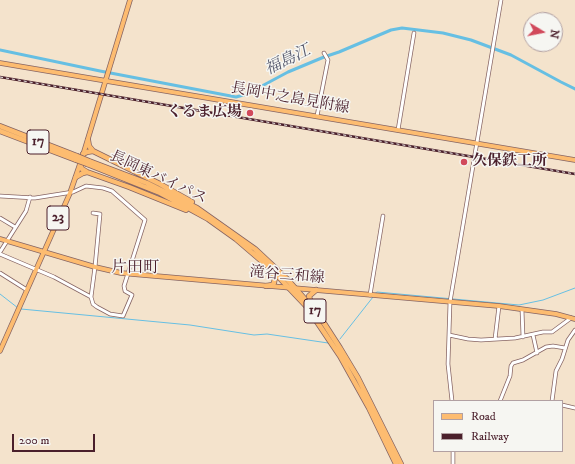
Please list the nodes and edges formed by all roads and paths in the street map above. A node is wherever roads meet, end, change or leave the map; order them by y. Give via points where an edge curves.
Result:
1 (130, 0) edge
2 (501, 0) edge
3 (414, 32) dead end
4 (324, 53) dead end
5 (0, 63) edge
6 (107, 78) junction
7 (317, 116) junction
8 (0, 126) edge
9 (398, 130) junction
10 (0, 131) edge
11 (88, 140) junction
12 (476, 143) junction
13 (93, 151) junction
14 (83, 154) junction
15 (76, 158) junction
16 (575, 160) edge
17 (80, 164) junction
18 (87, 172) junction
19 (76, 177) junction
20 (70, 193) junction
21 (0, 196) edge
22 (30, 197) junction
23 (181, 201) junction
24 (92, 213) dead end
25 (383, 216) dead end
26 (0, 218) edge
27 (213, 223) junction
28 (14, 227) junction
29 (0, 239) edge
30 (7, 241) junction
31 (43, 251) junction
32 (0, 253) edge
33 (95, 267) junction
34 (36, 270) junction
35 (0, 273) edge
36 (128, 273) junction
37 (266, 286) junction
38 (289, 288) junction
39 (296, 288) junction
40 (27, 290) junction
41 (316, 290) junction
42 (370, 295) junction
43 (91, 297) junction
44 (450, 302) junction
45 (499, 306) junction
46 (522, 310) junction
47 (573, 318) edge
48 (575, 330) edge
49 (449, 335) junction
50 (532, 335) junction
51 (523, 337) junction
52 (495, 339) junction
53 (565, 348) junction
54 (0, 351) edge
55 (536, 353) junction
56 (358, 378) junction
57 (452, 400) edge
58 (500, 400) edge
59 (552, 400) edge
60 (563, 405) edge
61 (575, 408) edge
62 (453, 452) edge
63 (396, 464) edge
64 (402, 464) edge
65 (453, 464) edge

1 - 6 main road, 23
2 - 12 street
3 - 9 street
4 - 7 street via 328,65
5 - 6 main road, 長岡中之島見附線
6 - 7 main road, 長岡中之島見附線
6 - 11 main road, 23
7 - 9 main road, 長岡中之島見附線
8 - 15 highway, 長岡東バイパス / 17
9 - 12 main road, 長岡中之島見附線
10 - 15 highway, 長岡東バイパス / 17
11 - 13 highway
11 - 14 main road, 23
12 - 16 main road, 長岡中之島見附線
12 - 44 street
13 - 14 highway
13 - 23 highway
14 - 17 main road, 23
15 - 23 highway, 長岡東バイパス / 17, bridge
17 - 18 highway
17 - 19 main road, 23
18 - 19 highway
18 - 23 highway via 142,192
19 - 20 main road, 23
20 - 22 street
20 - 31 main road, 23
20 - 36 street via 86,186 108,190 145,220
21 - 22 street
22 - 28 street via 26,211
23 - 27 highway, 長岡東バイパス / 17
23 - 39 highway, 17 via 202,209 256,249
24 - 33 street via 100,214
25 - 42 street
26 - 28 street
27 - 37 highway via 273,274 274,283
27 - 38 highway, 長岡東バイパス / 17 via 243,244
28 - 30 street
29 - 30 main road, 滝谷三和線
30 - 31 main road, 滝谷三和線
30 - 32 street
31 - 33 main road, 滝谷三和線
31 - 34 main road, 23
32 - 34 street
33 - 36 main road, 滝谷三和線
33 - 43 street
34 - 40 main road, 23
34 - 43 street
35 - 40 street
36 - 37 main road, 滝谷三和線
36 - 43 street via 124,290 132,295 123,316 110,314 98,308 93,304
37 - 38 main road, 滝谷三和線
38 - 39 main road, 滝谷三和線
38 - 63 highway, 長岡東バイパス / 17 via 314,317 340,356
39 - 41 main road, 滝谷三和線
39 - 56 highway, 17 via 328,328
40 - 54 main road, 23
41 - 42 main road, 滝谷三和線
41 - 56 highway via 310,294 310,300 332,331
42 - 44 main road, 滝谷三和線
44 - 45 main road, 滝谷三和線
44 - 49 street
45 - 46 main road, 滝谷三和線
45 - 52 street
46 - 47 main road, 滝谷三和線
46 - 51 street
47 - 50 street via 552,332
48 - 53 street
49 - 52 street via 468,340
49 - 57 street via 448,364
50 - 51 street
50 - 55 street
51 - 52 street
53 - 55 street via 549,346
53 - 59 street via 556,371
55 - 58 street via 512,364
56 - 64 highway, 17
60 - 61 street
62 - 65 street

